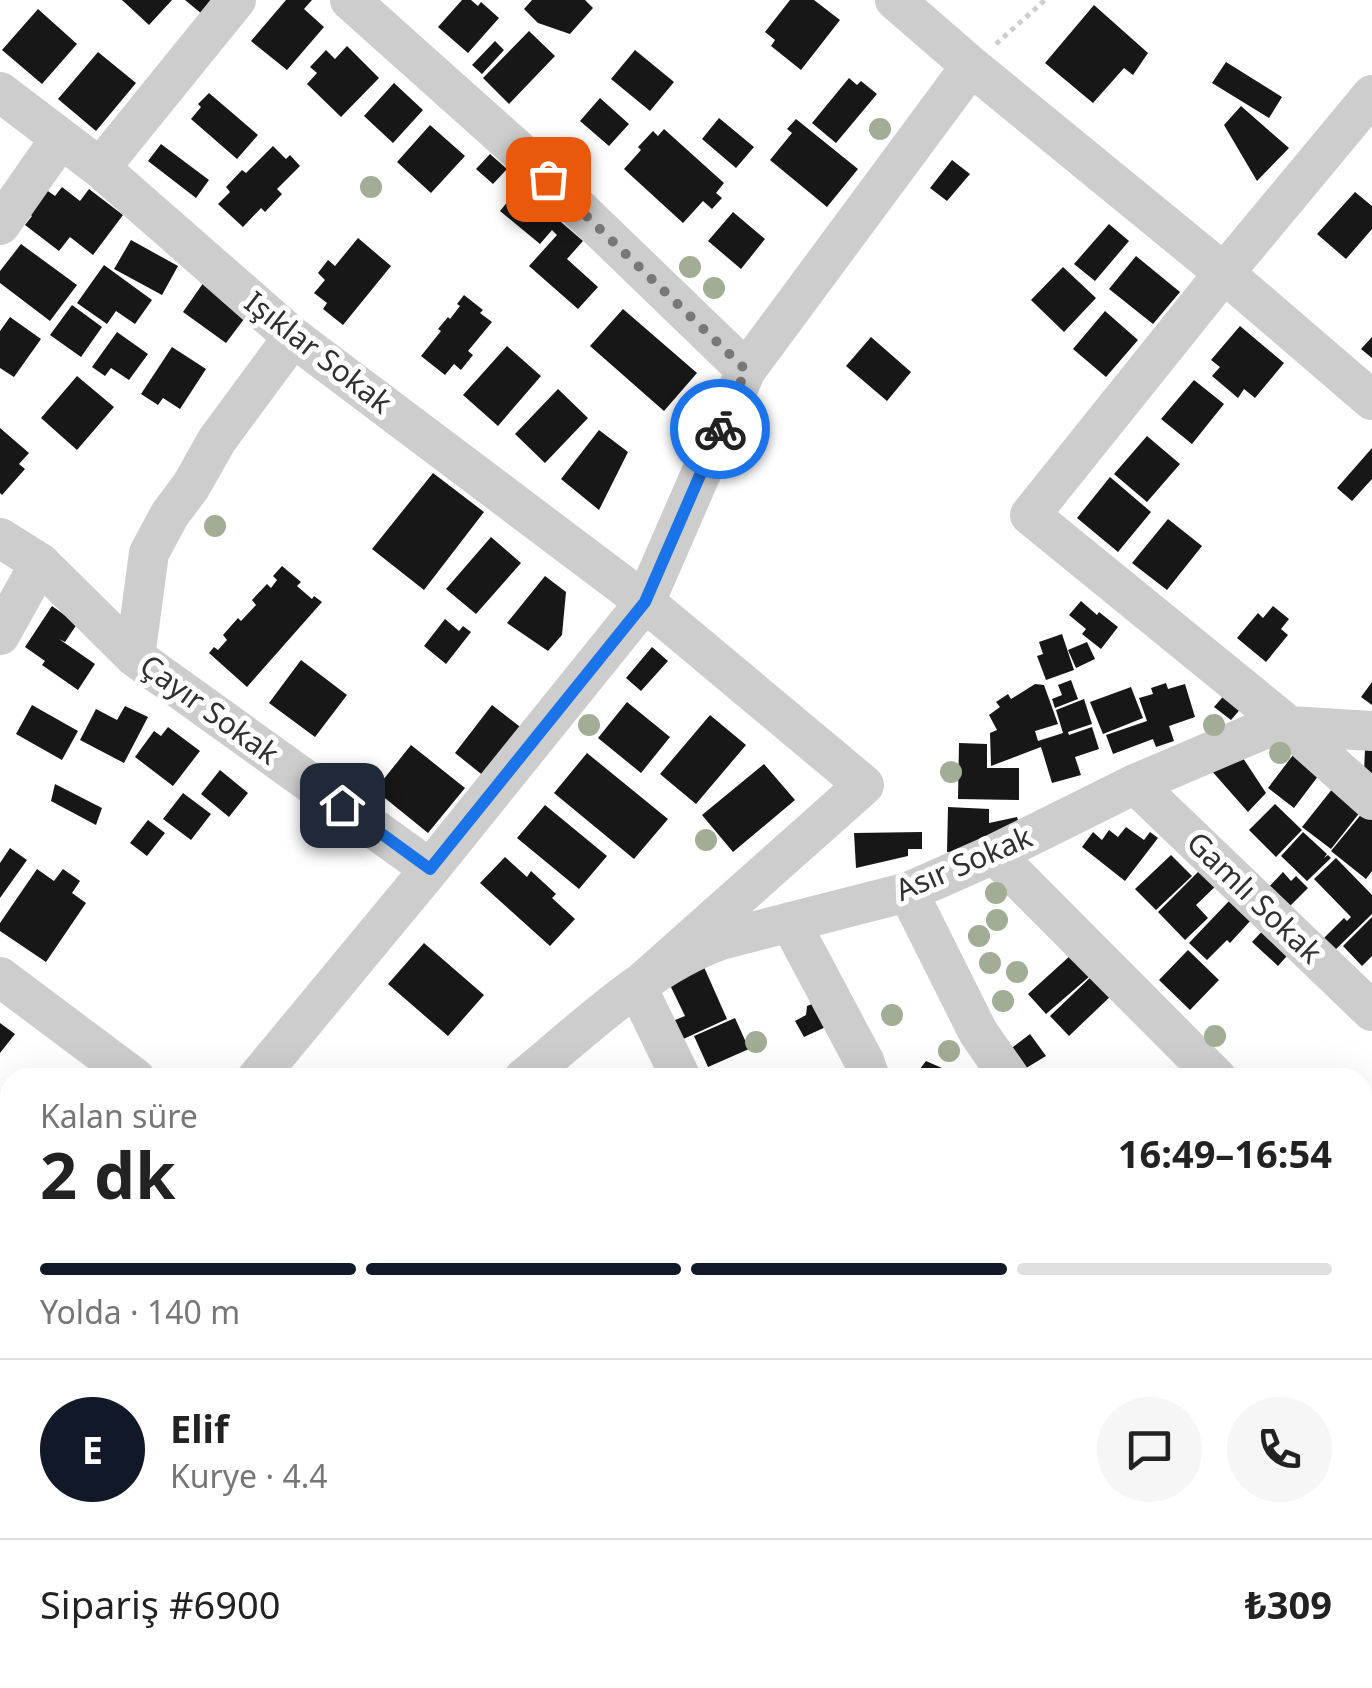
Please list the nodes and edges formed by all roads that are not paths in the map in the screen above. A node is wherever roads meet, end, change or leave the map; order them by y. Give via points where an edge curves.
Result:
1 (236, 0) edge
2 (350, 0) edge
3 (895, 0) edge
4 (971, 66) junction
5 (0, 92) edge
6 (1372, 96) edge
7 (60, 138) junction
8 (100, 168) junction
9 (0, 226) edge
10 (1224, 273) junction
11 (292, 337) junction
12 (746, 370) junction
13 (1372, 400) edge
14 (0, 538) edge
15 (40, 563) junction
16 (645, 602) junction
17 (0, 635) edge
18 (135, 657) junction
19 (1289, 726) junction
20 (1372, 730) edge
21 (1135, 784) junction
22 (1372, 800) edge
23 (994, 854) junction
24 (430, 869) junction
25 (908, 892) junction
26 (790, 922) junction
27 (0, 977) edge
28 (637, 987) junction
29 (1372, 1011) edge
30 (122, 1068) edge
31 (264, 1068) edge
32 (536, 1068) edge
33 (676, 1068) edge
34 (866, 1068) edge
35 (1003, 1068) edge
36 (1208, 1068) edge

1 - 8 street
2 - 12 street
3 - 4 street
4 - 10 street
4 - 12 street
5 - 7 street, Işıklar Sokak
6 - 10 street
7 - 8 street, Işıklar Sokak
7 - 9 street
8 - 11 street, Işıklar Sokak
10 - 13 street
10 - 19 street via 1030,515
11 - 16 street, Işıklar Sokak
11 - 18 street via 217,440 148,553
12 - 16 street
14 - 15 street, Çayır Sokak
15 - 17 street
15 - 18 street, Çayır Sokak
16 - 24 street
16 - 28 street, Işıklar Sokak via 864,785
18 - 24 street, Çayır Sokak
19 - 20 street, Asır Sokak
19 - 21 street, Asır Sokak via 1251,734
19 - 22 street
21 - 23 street, Asır Sokak
21 - 29 street, Gamlı Sokak
23 - 25 street, Asır Sokak
23 - 36 street
24 - 31 street
25 - 26 street, Asır Sokak
25 - 35 street
26 - 28 street, Asır Sokak via 698,949
26 - 34 street
27 - 30 street
28 - 32 street, Asır Sokak
28 - 33 street

